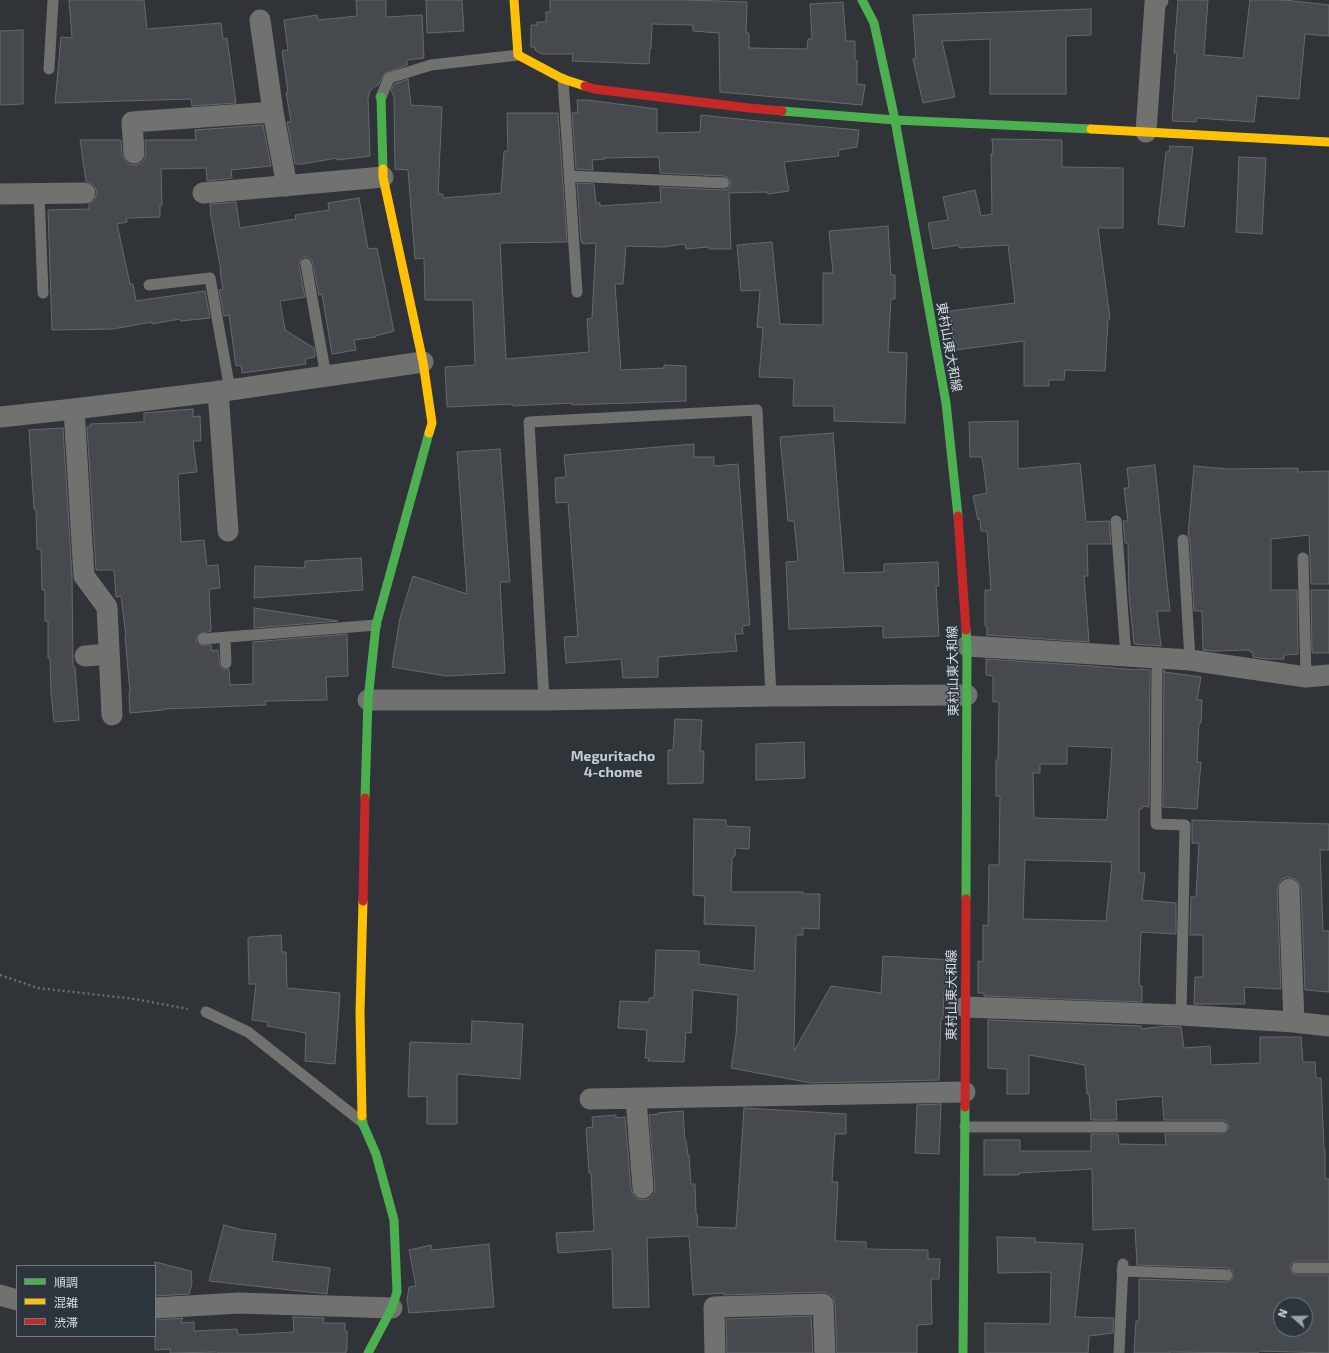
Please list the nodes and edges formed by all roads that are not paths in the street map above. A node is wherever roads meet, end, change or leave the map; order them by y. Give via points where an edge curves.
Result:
1 (53, 0) edge
2 (514, 0) edge
3 (862, 0) edge
4 (1158, 0) edge
5 (260, 20) dead end
6 (518, 55) junction
7 (49, 69) dead end
8 (563, 79) junction
9 (381, 97) joint
10 (273, 112) junction
11 (894, 120) junction
12 (1146, 132) junction
13 (1329, 142) edge
14 (134, 153) dead end
15 (570, 176) junction
16 (383, 177) junction
17 (724, 183) dead end
18 (287, 186) junction
19 (39, 193) junction
20 (85, 193) dead end
21 (0, 194) edge
22 (203, 194) dead end
23 (306, 264) dead end
24 (149, 285) dead end
25 (577, 292) dead end
26 (43, 293) dead end
27 (423, 362) junction
28 (326, 376) junction
29 (224, 390) junction
30 (74, 409) junction
31 (0, 417) edge
32 (1116, 522) dead end
33 (228, 531) dead end
34 (1183, 540) dead end
35 (1304, 558) dead end
36 (376, 625) junction
37 (225, 638) junction
38 (203, 639) dead end
39 (967, 646) junction
40 (109, 654) junction
41 (85, 656) dead end
42 (1126, 656) junction
43 (1157, 658) junction
44 (1190, 660) junction
45 (226, 663) dead end
46 (1329, 675) edge
47 (1306, 677) junction
48 (967, 695) junction
49 (771, 696) junction
50 (368, 700) junction
51 (544, 700) junction
52 (112, 715) dead end
53 (1289, 889) dead end
54 (965, 1007) junction
55 (206, 1012) road end
56 (1181, 1015) junction
57 (1294, 1022) junction
58 (1329, 1026) edge
59 (965, 1092) junction
60 (636, 1099) junction
61 (590, 1100) dead end
62 (362, 1122) junction
63 (965, 1127) junction
64 (1222, 1127) dead end
65 (643, 1188) dead end
66 (1297, 1268) dead end
67 (1329, 1268) edge
68 (1227, 1275) dead end
69 (0, 1295) edge
70 (16, 1300) edge
71 (156, 1308) edge
72 (392, 1308) junction
73 (368, 1353) edge
74 (715, 1353) edge
75 (825, 1353) edge
76 (963, 1353) edge
77 (1119, 1353) edge

1 - 7 lane
2 - 6 street
3 - 11 street, 東村山東大和線 via 874,23
4 - 12 street via 1155,4
5 - 10 street
6 - 8 street
6 - 9 lane via 430,65 389,78
8 - 11 street via 594,89 750,108
8 - 15 lane
9 - 16 street
10 - 14 street via 132,122
10 - 18 street
11 - 12 street
11 - 39 street, 東村山東大和線 via 946,403 957,494
12 - 13 street
15 - 17 lane
15 - 25 lane
16 - 18 street
16 - 27 street
18 - 22 street
19 - 20 street
19 - 21 street
19 - 26 lane
23 - 28 lane
24 - 29 lane via 210,278
27 - 28 street
27 - 36 street via 432,423
28 - 29 street
29 - 30 street
29 - 33 street
30 - 31 street
30 - 40 street via 84,576 107,607
32 - 42 lane
34 - 44 lane
35 - 47 lane
36 - 37 lane
36 - 50 street
37 - 38 lane
37 - 45 lane
39 - 42 street
39 - 48 street, 東村山東大和線
40 - 41 street
40 - 52 street
42 - 43 street
43 - 44 street
43 - 56 lane via 1156,824 1185,825
44 - 47 street
46 - 47 street
48 - 49 street
48 - 54 street, 東村山東大和線
49 - 51 street
49 - 51 lane via 757,410 529,422
50 - 51 street
50 - 62 street via 360,1013
53 - 57 street
54 - 56 street
54 - 59 street, 東村山東大和線
55 - 62 lane via 248,1032
56 - 57 street
57 - 58 street
59 - 60 street
59 - 63 street, 東村山東大和線
60 - 61 street
60 - 65 street
62 - 72 street via 376,1154 394,1220 397,1292
63 - 64 lane
63 - 76 street, 東村山東大和線
66 - 67 lane
68 - 77 lane via 1122,1267
69 - 70 street
71 - 72 street via 239,1303
72 - 73 street
74 - 75 street via 714,1307 823,1304

